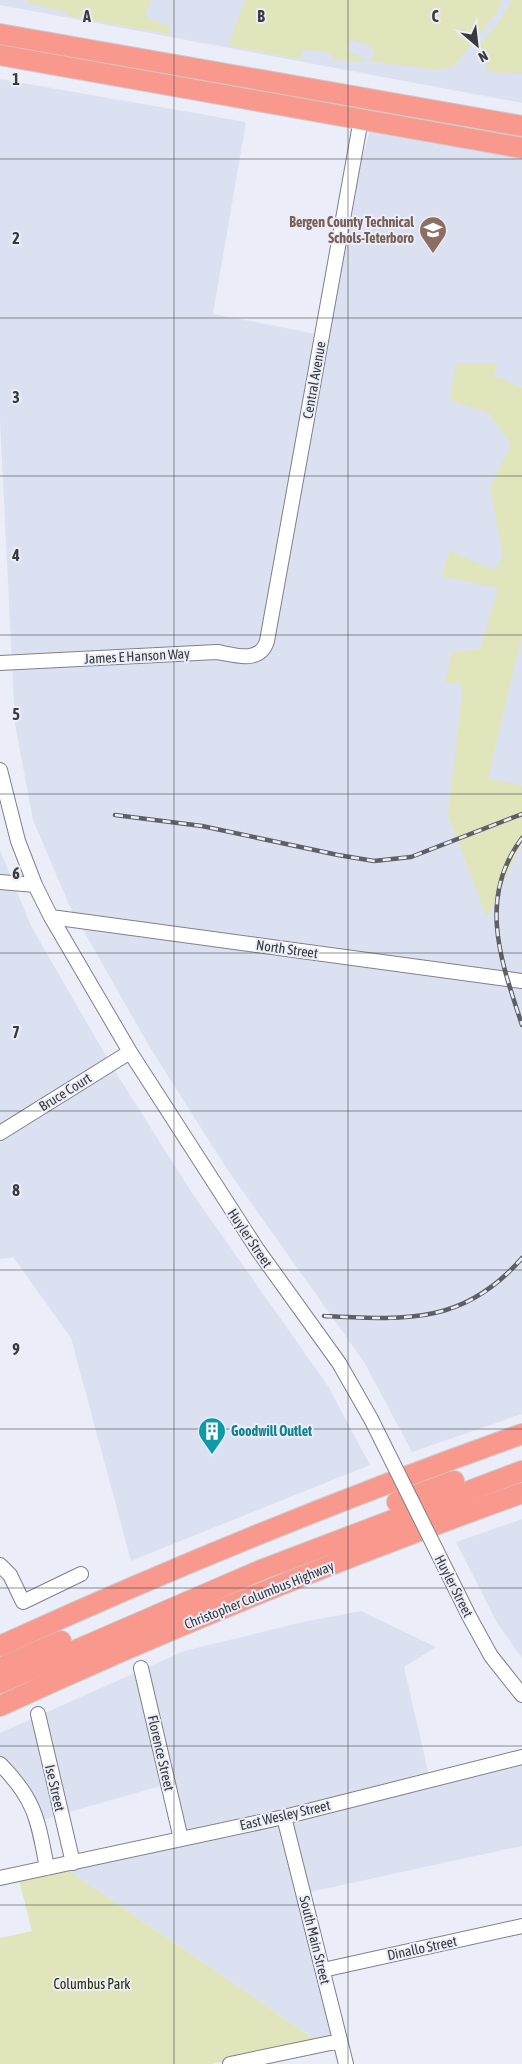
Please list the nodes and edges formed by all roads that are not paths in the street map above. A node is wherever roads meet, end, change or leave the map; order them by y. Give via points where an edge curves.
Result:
1 (0, 34) edge
2 (2, 54) edge
3 (151, 61) junction
4 (361, 119) junction
5 (522, 126) edge
6 (522, 148) edge
7 (267, 642) joint
8 (0, 663) edge
9 (0, 770) edge
10 (0, 882) edge
11 (35, 885) junction
12 (51, 918) junction
13 (522, 981) edge
14 (130, 1052) junction
15 (0, 1133) edge
16 (522, 1434) edge
17 (522, 1456) edge
18 (522, 1471) edge
19 (522, 1493) edge
20 (0, 1565) edge
21 (81, 1574) dead end
22 (0, 1646) edge
23 (0, 1668) edge
24 (141, 1668) dead end
25 (0, 1683) edge
26 (522, 1695) edge
27 (0, 1706) edge
28 (38, 1714) dead end
29 (522, 1757) edge
30 (0, 1764) edge
31 (284, 1816) junction
32 (181, 1839) junction
33 (72, 1863) junction
34 (47, 1868) junction
35 (2, 1875) edge
36 (522, 1926) edge
37 (323, 1970) junction
38 (340, 2041) junction
39 (230, 2064) edge
40 (346, 2064) edge

1 - 3 highway
2 - 3 highway
2 - 4 highway
3 - 5 highway
4 - 6 highway
4 - 7 street, Central Avenue
7 - 8 street, James E Hanson Way via 262,652 249,656 217,652
9 - 11 street, Huyler Street via 18,841
10 - 11 street
11 - 12 street, Huyler Street
12 - 13 street, North Street
12 - 14 street, Huyler Street
14 - 15 street, Bruce Court
14 - 26 street, Huyler Street, bridge via 257,1250 339,1363 371,1418 469,1616 492,1656
16 - 22 highway via 280,1526
17 - 23 highway via 218,1573
18 - 25 highway, Christopher Columbus Highway via 269,1567
19 - 27 highway, Christopher Columbus Highway via 245,1600
20 - 21 street via 10,1575 23,1602
24 - 32 street, Florence Street
28 - 33 street, Ise Street
29 - 31 street, East Wesley Street
30 - 34 street via 31,1804 38,1821
31 - 32 street, East Wesley Street
31 - 37 street, South Main Street
32 - 33 street, East Wesley Street
33 - 34 street, East Wesley Street
34 - 35 street, East Wesley Street
36 - 37 street, Dinallo Street
37 - 38 street, South Main Street
38 - 39 street
38 - 40 street, South Main Street

